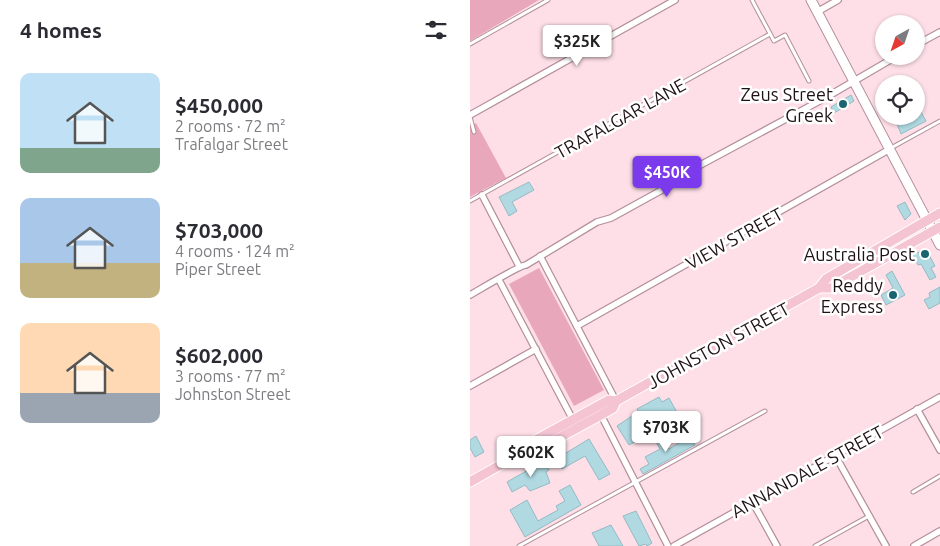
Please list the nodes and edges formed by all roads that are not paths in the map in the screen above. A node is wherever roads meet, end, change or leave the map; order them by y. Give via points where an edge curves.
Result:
1 (548, 0) edge
2 (675, 0) edge
3 (752, 0) edge
4 (811, 0) edge
5 (838, 0) edge
6 (817, 12) junction
7 (940, 32) edge
8 (770, 34) junction
9 (925, 40) edge
10 (470, 44) edge
11 (882, 65) edge
12 (810, 81) dead end
13 (854, 81) junction
14 (470, 116) edge
15 (940, 120) edge
16 (474, 132) dead end
17 (890, 149) junction
18 (482, 195) junction
19 (470, 201) edge
20 (940, 213) edge
21 (927, 220) junction
22 (936, 229) edge
23 (940, 244) edge
24 (540, 256) junction
25 (519, 266) junction
26 (499, 280) junction
27 (819, 288) junction
28 (470, 295) edge
29 (577, 326) junction
30 (536, 349) junction
31 (470, 386) edge
32 (940, 397) edge
33 (616, 401) junction
34 (917, 408) junction
35 (765, 411) dead end
36 (601, 415) junction
37 (573, 420) junction
38 (940, 450) edge
39 (835, 455) junction
40 (509, 460) junction
41 (940, 476) edge
42 (470, 482) edge
43 (634, 482) junction
44 (913, 492) dead end
45 (752, 501) junction
46 (869, 516) junction
47 (940, 531) edge
48 (519, 546) edge
49 (668, 546) edge
50 (674, 546) edge
51 (777, 546) edge
52 (814, 546) edge
53 (886, 546) edge
54 (914, 546) edge

1 - 10 lane
2 - 14 street
3 - 8 lane
4 - 6 main road
5 - 6 street
6 - 13 main road
7 - 9 street
8 - 12 lane via 774,41 786,35
8 - 18 lane, TRAFALGAR LANE
11 - 13 street
13 - 17 main road
13 - 24 street
14 - 16 lane
15 - 17 lane
17 - 21 main road
17 - 29 street, VIEW STREET
18 - 19 lane, TRAFALGAR LANE
18 - 25 street
20 - 21 main road, JOHNSTON STREET
21 - 22 main road
21 - 27 main road, JOHNSTON STREET via 826,279
22 - 23 main road
22 - 27 main road, JOHNSTON STREET via 831,288
24 - 25 street
24 - 29 street
25 - 26 street
26 - 28 street
26 - 30 street
27 - 33 main road, JOHNSTON STREET
29 - 33 street
30 - 31 street
30 - 37 street
32 - 34 street, ANNANDALE STREET
33 - 36 main road, JOHNSTON STREET via 613,408
33 - 37 main road, JOHNSTON STREET via 609,400
34 - 38 street
34 - 39 street, ANNANDALE STREET
35 - 43 lane
36 - 40 main road, JOHNSTON STREET via 518,460
36 - 43 street
37 - 40 main road, JOHNSTON STREET via 514,452
39 - 45 street, ANNANDALE STREET
39 - 46 street
40 - 42 main road, JOHNSTON STREET
41 - 44 lane
43 - 48 lane
43 - 49 street
45 - 50 street, ANNANDALE STREET
45 - 51 street
46 - 52 lane
46 - 53 street
47 - 54 street

